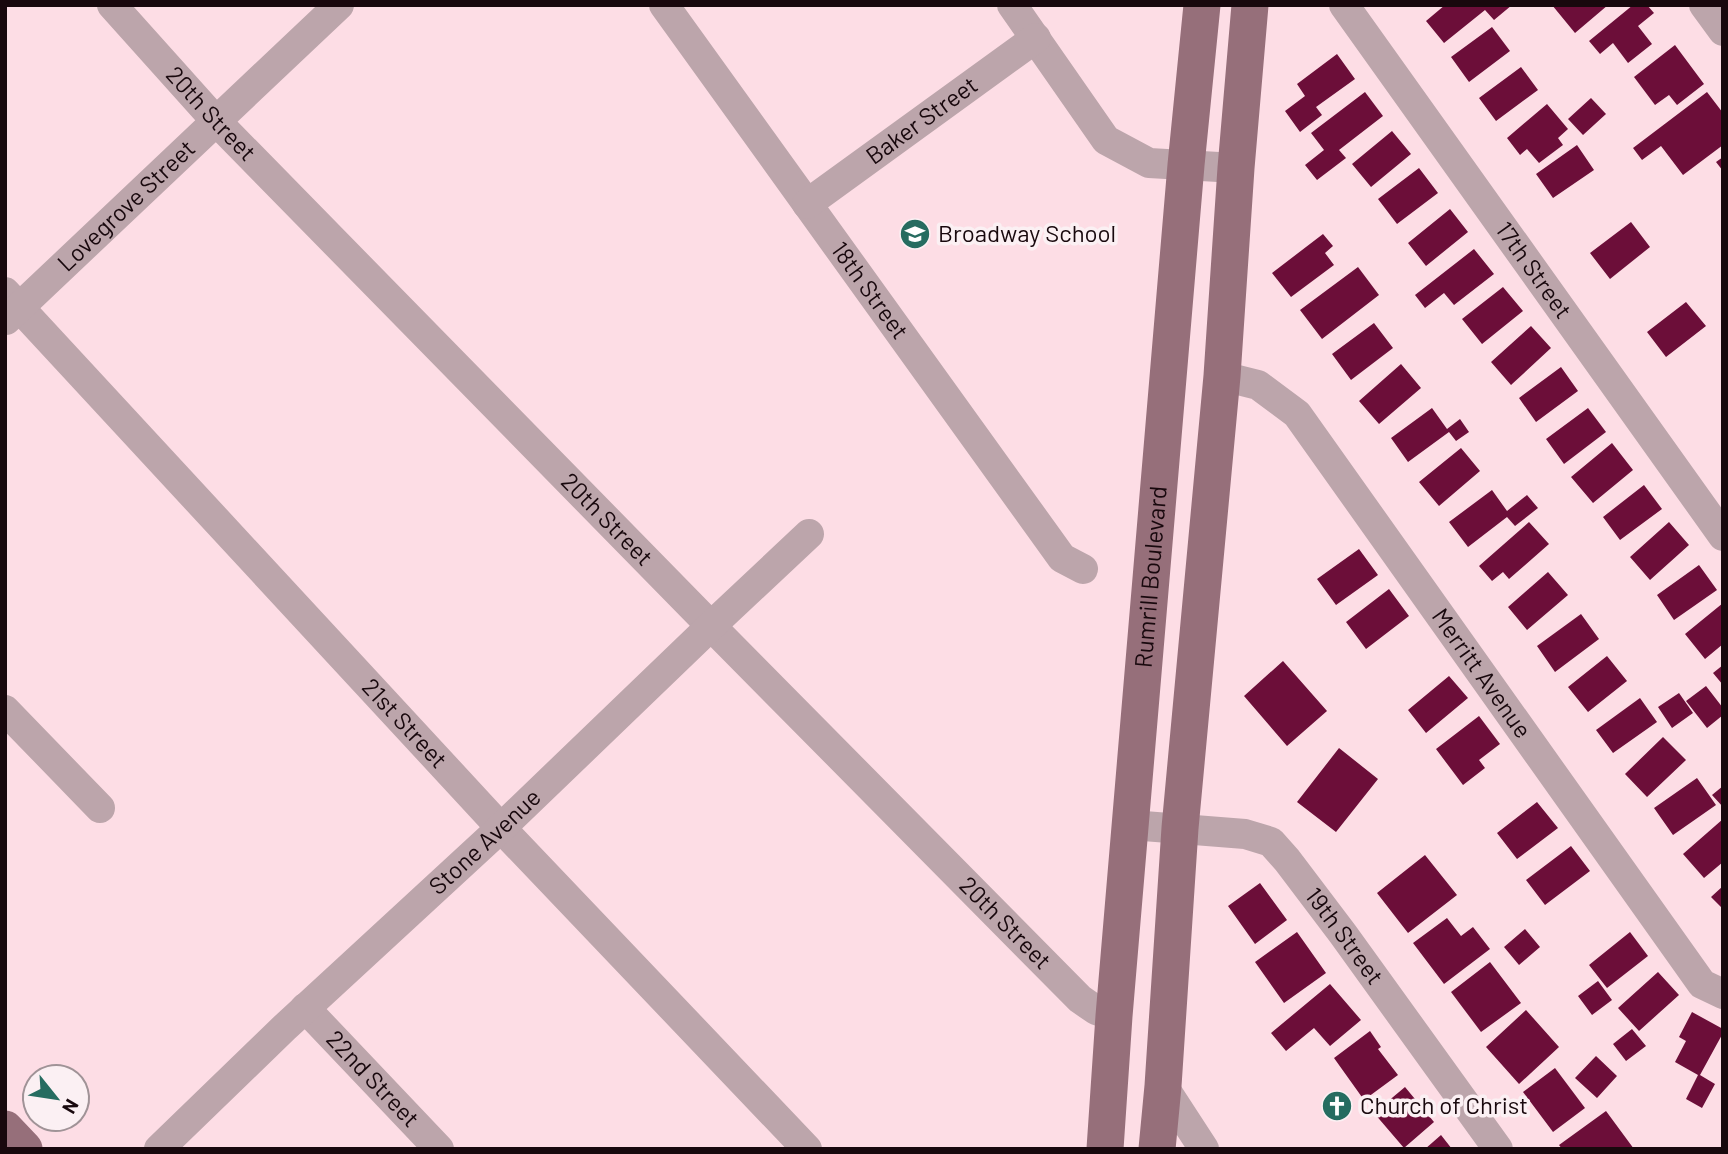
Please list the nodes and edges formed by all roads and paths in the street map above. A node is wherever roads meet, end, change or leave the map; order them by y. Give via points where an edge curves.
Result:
1 (112, 5) edge
2 (339, 5) edge
3 (664, 5) edge
4 (1012, 5) edge
5 (1202, 5) edge
6 (1250, 5) edge
7 (1344, 5) edge
8 (1704, 5) edge
9 (1723, 32) edge
10 (1036, 38) junction
11 (216, 121) junction
12 (1186, 165) junction
13 (1236, 168) junction
14 (807, 204) junction
15 (10, 307) edge
16 (1222, 376) junction
17 (809, 534) dead end
18 (1723, 536) edge
19 (1083, 569) dead end
20 (711, 626) junction
21 (5, 710) edge
22 (100, 808) dead end
23 (1131, 825) junction
24 (502, 828) junction
25 (1180, 828) junction
26 (1723, 994) edge
27 (306, 1008) junction
28 (1114, 1016) junction
29 (1163, 1086) junction
30 (5, 1129) edge
31 (1158, 1142) edge
32 (24, 1149) edge
33 (159, 1149) edge
34 (439, 1149) edge
35 (807, 1149) edge
36 (1105, 1149) edge
37 (1205, 1149) edge
38 (1498, 1149) edge

1 - 11 street, 20th Street
2 - 11 street, Lovegrove Street
3 - 14 street, 18th Street
4 - 10 street
5 - 12 main road, Rumrill Boulevard
6 - 13 main road
7 - 18 street, 17th Street
8 - 9 street
10 - 12 street via 1106,140 1149,163
10 - 14 street, Baker Street
11 - 15 street, Lovegrove Street
11 - 20 street, 20th Street
12 - 13 street
12 - 23 main road, Rumrill Boulevard
13 - 16 main road
14 - 19 street, 18th Street via 1062,558
15 - 24 street, 21st Street
16 - 25 main road
16 - 26 street, Merritt Avenue via 1258,385 1297,414 1702,984
17 - 20 street, Stone Avenue
20 - 24 street, Stone Avenue
20 - 28 street, 20th Street via 1080,999
21 - 22 street
23 - 25 street, 19th Street
23 - 28 main road, Rumrill Boulevard
24 - 27 street, Stone Avenue
24 - 35 street, 21st Street
25 - 29 main road
25 - 38 street, 19th Street via 1245,834 1270,842 1343,934
27 - 33 street, Stone Avenue
27 - 34 street, 22nd Street
28 - 31 main road via 1140,1035 1139,1108
28 - 36 main road, Rumrill Boulevard
29 - 31 main road
29 - 37 street
30 - 32 main road

